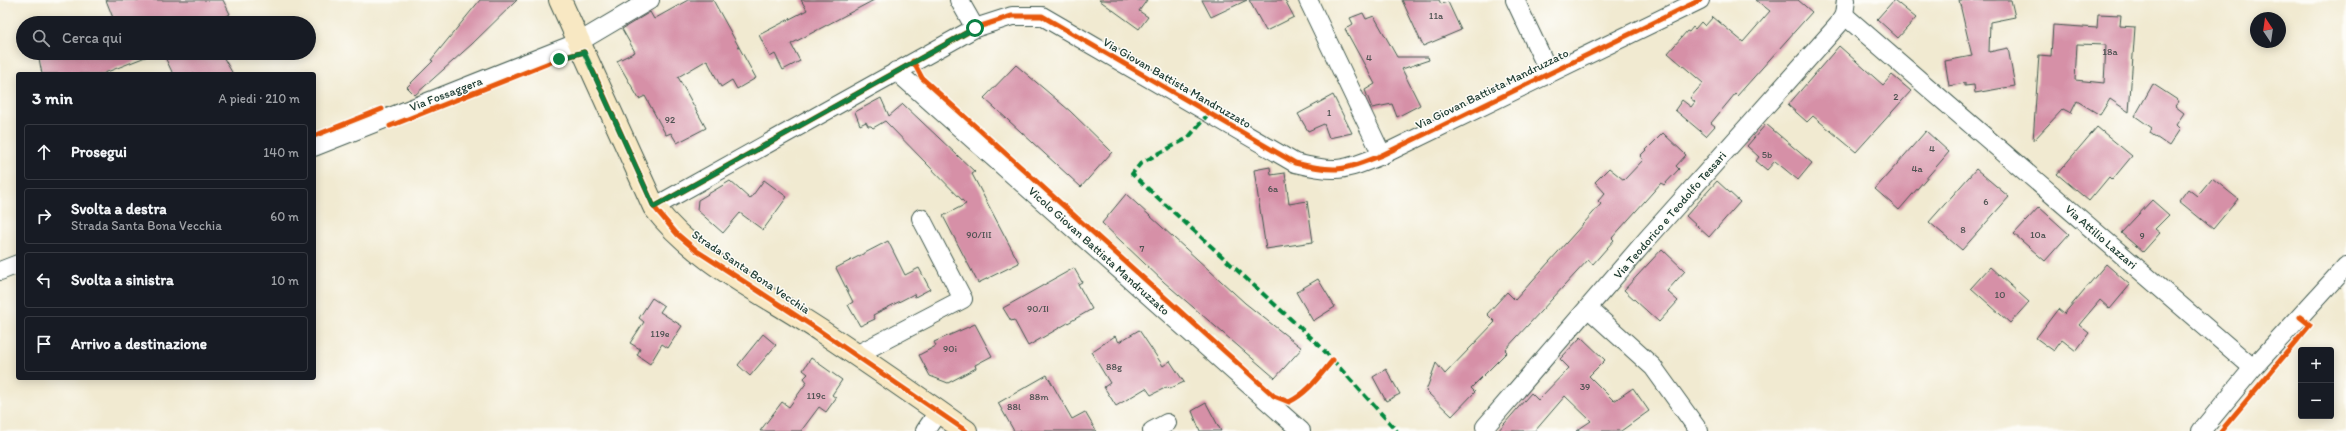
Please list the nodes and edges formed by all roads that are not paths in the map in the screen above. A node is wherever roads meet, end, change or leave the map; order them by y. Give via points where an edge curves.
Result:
1 (560, 0) edge
2 (650, 0) edge
3 (959, 0) edge
4 (1308, 0) edge
5 (1515, 0) edge
6 (1700, 0) edge
7 (1844, 8) edge
8 (975, 28) junction
9 (579, 42) junction
10 (896, 70) junction
11 (1549, 72) junction
12 (316, 146) edge
13 (1382, 155) junction
14 (654, 207) junction
15 (921, 218) dead end
16 (16, 265) edge
17 (2346, 266) edge
18 (0, 272) edge
19 (1589, 309) junction
20 (856, 355) junction
21 (2253, 368) junction
22 (938, 412) junction
23 (1485, 427) dead end
24 (924, 431) edge
25 (966, 431) edge
26 (1301, 431) edge
27 (1698, 431) edge
28 (2201, 431) edge

1 - 9 street, Strada Santa Bona Vecchia
2 - 9 street, Via Fossaggera
3 - 8 street
4 - 13 street
5 - 11 street, Via Giovan Battista Mandruzzato
6 - 11 street, Via Giovan Battista Mandruzzato
7 - 19 street, Via Teodorico e Teodolfo Tessari via 1838,25 1648,238
7 - 21 street, Via Attilio Lazzari
8 - 10 street, Via Giovan Battista Mandruzzato
8 - 13 street, Via Giovan Battista Mandruzzato via 1012,16 1042,16 1295,163 1332,170 1353,167
9 - 12 street, Via Fossaggera
9 - 14 street, Strada Santa Bona Vecchia
10 - 14 street, Via Giovan Battista Mandruzzato
10 - 26 street, Vicolo Giovan Battista Mandruzzato
11 - 13 street, Via Giovan Battista Mandruzzato
14 - 20 street, Strada Santa Bona Vecchia via 677,234 697,251
15 - 20 street via 963,299
16 - 18 street
17 - 21 street
19 - 23 street, Via Teodorico e Teodolfo Tessari
19 - 27 street via 1653,367
20 - 22 street, Strada Santa Bona Vecchia
21 - 28 street
22 - 24 street
22 - 25 street, Strada Santa Bona Vecchia

